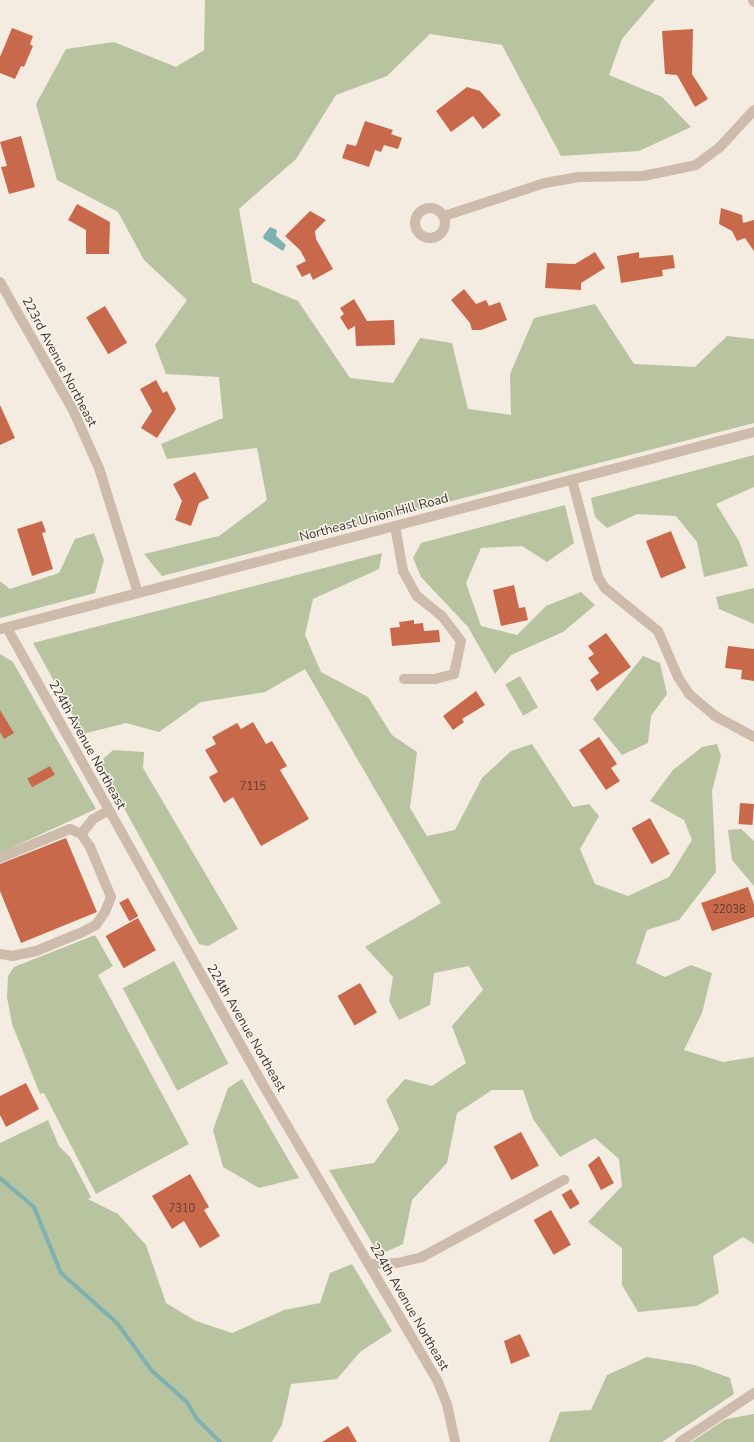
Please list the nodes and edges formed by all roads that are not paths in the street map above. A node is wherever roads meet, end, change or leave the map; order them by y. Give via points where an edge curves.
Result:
1 (754, 110) edge
2 (444, 216) dead end
3 (0, 282) edge
4 (754, 432) edge
5 (572, 480) junction
6 (395, 526) junction
7 (138, 593) junction
8 (3, 629) edge
9 (404, 679) dead end
10 (754, 737) edge
11 (109, 810) junction
12 (81, 834) junction
13 (0, 858) edge
14 (0, 954) edge
15 (564, 1180) dead end
16 (370, 1264) junction
17 (754, 1393) edge
18 (455, 1442) edge
19 (680, 1442) edge

1 - 2 street via 720,147 696,165 643,176 580,177 545,183
3 - 7 street, 223rd Avenue Northeast via 73,410 99,468
4 - 5 street, Northeast Union Hill Road
5 - 6 street, Northeast Union Hill Road
5 - 10 street via 598,577 605,588 658,631 678,677 689,694 735,728
6 - 7 street, Northeast Union Hill Road
6 - 9 street via 403,571 417,596 442,616 461,641 454,674 435,678
7 - 8 street, Northeast Union Hill Road
8 - 11 street, 224th Avenue Northeast
11 - 12 street via 93,819
11 - 16 street, 224th Avenue Northeast via 259,1078
12 - 13 street via 70,829
12 - 14 street via 90,847 111,898 105,912 96,925 36,951 13,956
15 - 16 street via 422,1257 396,1263
16 - 18 street, 224th Avenue Northeast via 438,1382 447,1404
17 - 19 street

